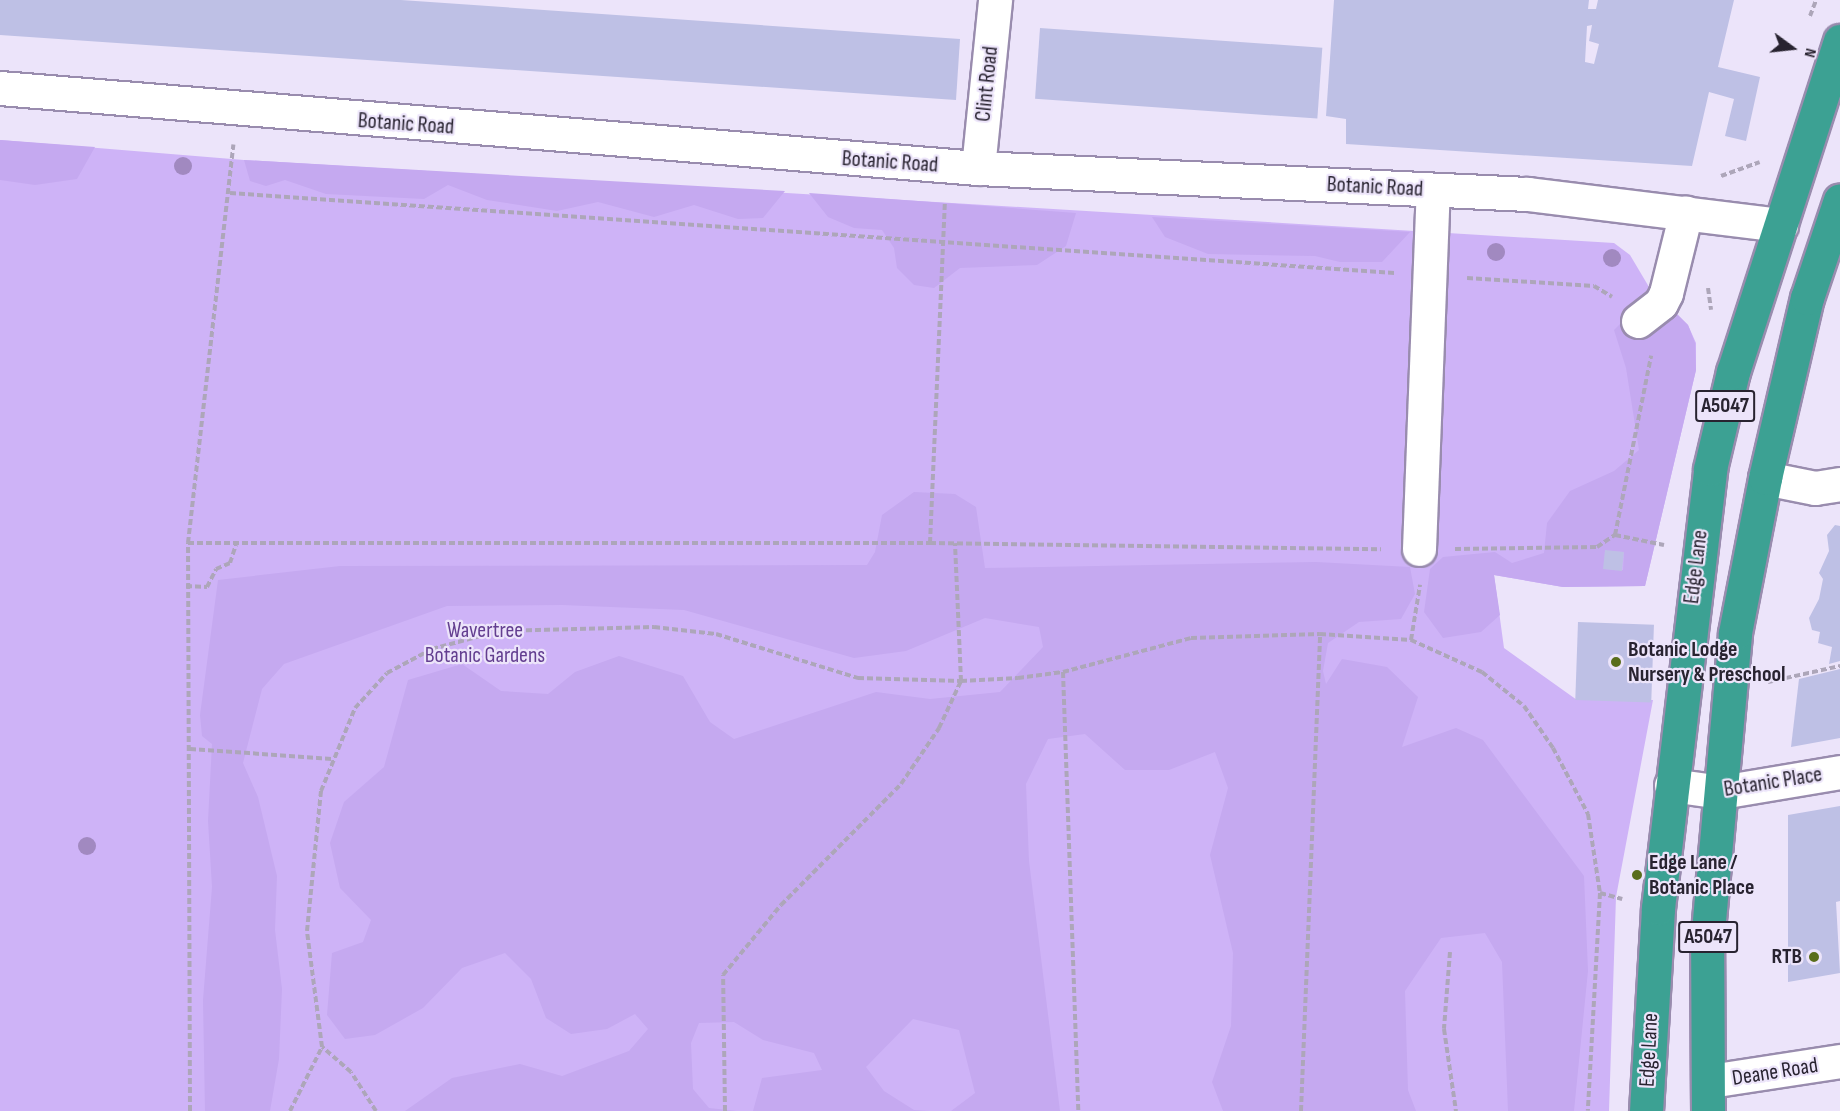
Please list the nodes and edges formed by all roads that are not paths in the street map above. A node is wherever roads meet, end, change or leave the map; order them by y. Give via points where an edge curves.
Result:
1 (995, 0) edge
2 (1840, 41) edge
3 (0, 88) edge
4 (963, 167) junction
5 (1433, 190) junction
6 (1840, 200) edge
7 (1686, 212) junction
8 (1780, 225) junction
9 (1638, 321) road end
10 (1765, 478) junction
11 (1827, 486) edge
12 (1419, 549) road end
13 (1840, 772) edge
14 (1671, 785) junction
15 (1721, 792) junction
16 (1840, 1061) edge
17 (1709, 1096) edge
18 (1646, 1111) edge

1 - 4 street, Clint Road
2 - 8 highway, Edge Lane / A5047
3 - 4 street, Botanic Road via 237,111
4 - 5 street, Botanic Road
5 - 7 street, Botanic Road via 1527,194
5 - 12 street
6 - 10 highway, A5047 via 1807,298
7 - 8 street, Botanic Road
7 - 9 street via 1666,293 1661,303
8 - 14 highway, Edge Lane / A5047 via 1733,372 1697,552
10 - 11 street
10 - 15 highway, A5047 via 1729,681
13 - 15 street, Botanic Place
14 - 15 street, Botanic Place
14 - 18 highway, Edge Lane / A5047 via 1658,908
15 - 17 highway, A5047 via 1707,942
16 - 17 street, Deane Road

